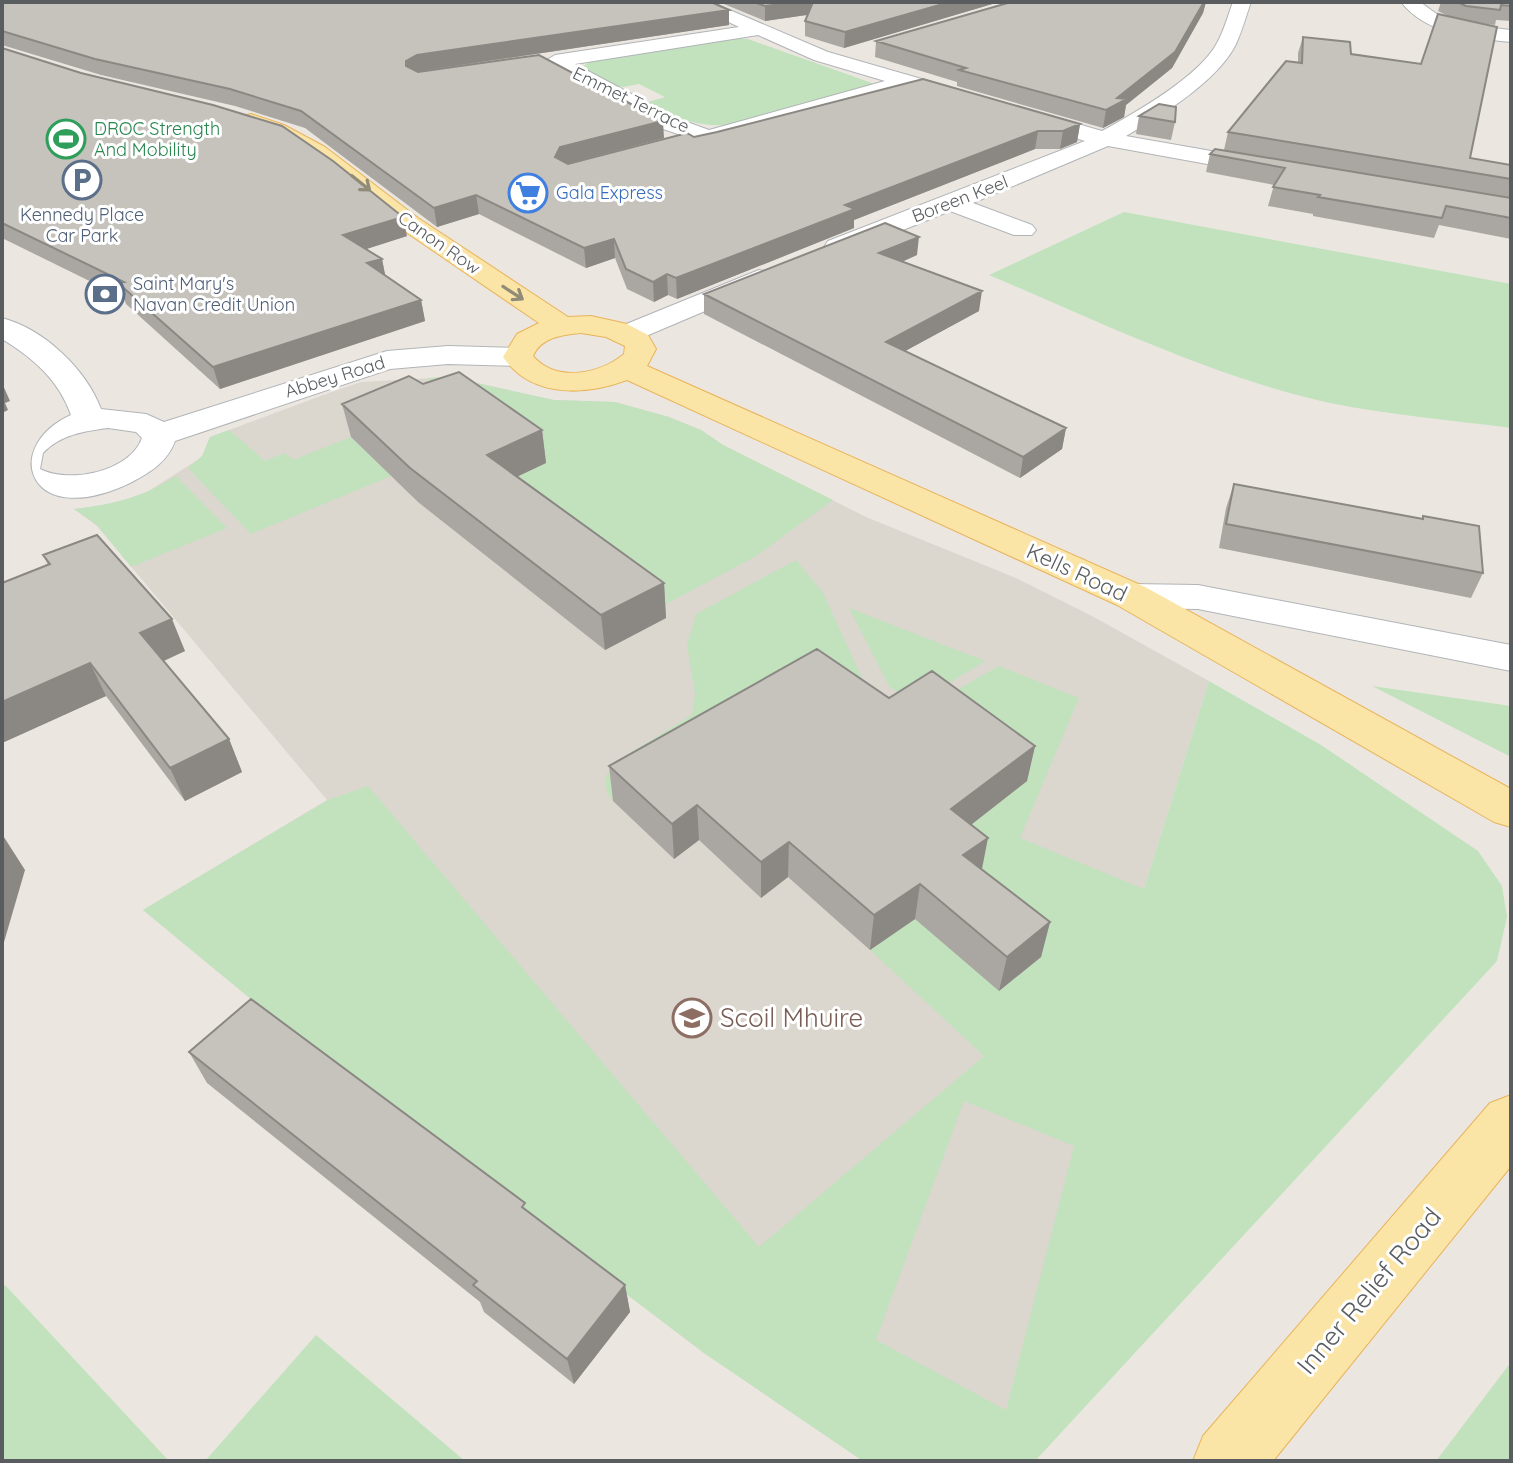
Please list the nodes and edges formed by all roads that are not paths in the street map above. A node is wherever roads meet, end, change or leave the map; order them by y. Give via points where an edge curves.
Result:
1 (696, 2) edge
2 (1242, 2) edge
3 (1410, 2) edge
4 (757, 30) junction
5 (1511, 36) edge
6 (865, 50) edge
7 (834, 60) junction
8 (906, 82) junction
9 (226, 114) edge
10 (708, 137) junction
11 (1105, 139) junction
12 (668, 148) edge
13 (1298, 173) edge
14 (951, 203) junction
15 (1023, 230) dead end
16 (820, 253) edge
17 (776, 271) edge
18 (562, 326) junction
19 (2, 327) edge
20 (628, 351) junction
21 (518, 357) junction
22 (89, 420) junction
23 (159, 435) junction
24 (18, 485) edge
25 (1131, 596) junction
26 (1511, 658) edge
27 (1511, 810) edge
28 (1511, 1122) edge
29 (1228, 1461) edge

1 - 4 street
2 - 11 street, Boreen Keel via 1226,45 1209,68
3 - 5 street via 1447,26
4 - 7 street
4 - 10 street, Emmet Terrace via 547,62 668,123
6 - 7 street
7 - 8 street
8 - 10 street, Emmet Terrace
8 - 11 street
9 -> 18 main road, Canon Row via 296,136 316,148 396,214
10 - 12 street
11 - 13 street
11 - 14 street, Boreen Keel
14 - 15 street
14 - 16 street, Boreen Keel
17 - 20 street
18 - 20 main road, Kells Road via 599,324
18 - 21 main road via 529,338
19 - 22 street via 56,363 82,395
20 - 21 main road via 592,380 534,374
20 - 25 main road, Kells Road
21 - 23 street, Abbey Road via 387,360
22 - 23 street via 142,422
22 - 24 street via 50,434 25,454
23 - 24 street via 153,456 119,477 72,487
25 - 26 street via 1198,597
25 - 27 main road, Kells Road
28 - 29 main road, Inner Relief Road

